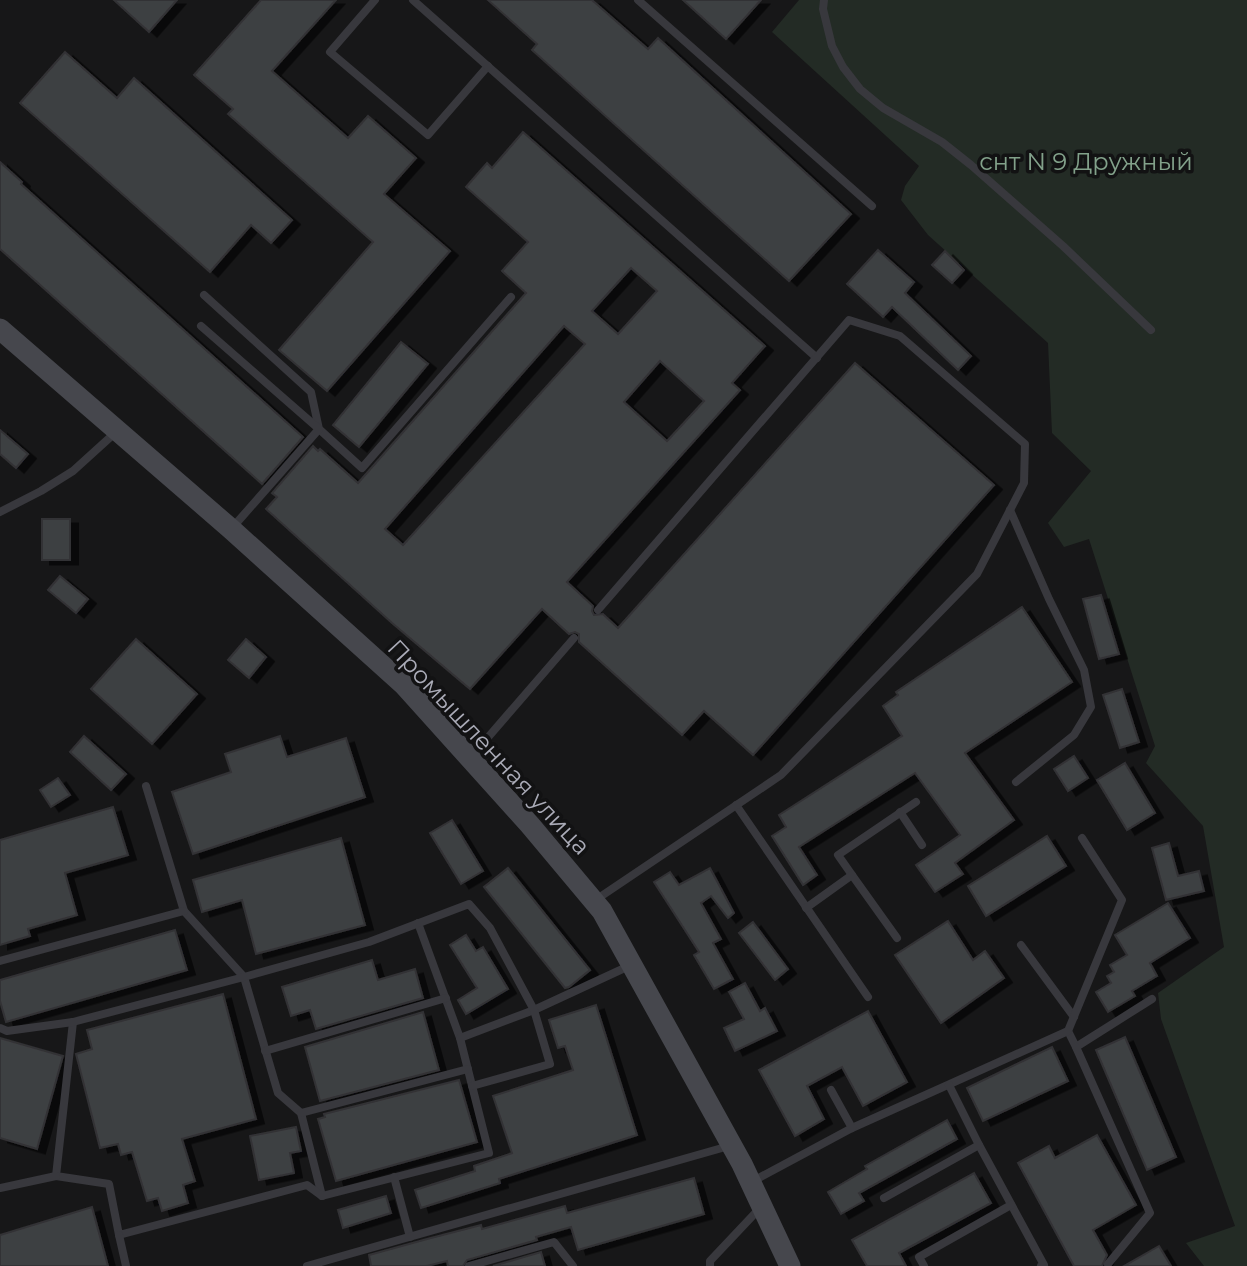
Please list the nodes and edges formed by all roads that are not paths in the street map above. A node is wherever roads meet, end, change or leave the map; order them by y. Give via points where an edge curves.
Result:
1 (375, 0) edge
2 (414, 0) edge
3 (638, 0) edge
4 (824, 0) edge
5 (488, 66) junction
6 (872, 206) dead end
7 (204, 295) dead end
8 (511, 297) dead end
9 (201, 326) dead end
10 (0, 329) edge
11 (1151, 330) dead end
12 (817, 358) junction
13 (319, 429) junction
14 (118, 430) junction
15 (1010, 510) junction
16 (0, 512) edge
17 (231, 529) junction
18 (598, 610) dead end
19 (574, 638) dead end
20 (469, 759) junction
21 (1016, 782) dead end
22 (146, 786) dead end
23 (916, 802) dead end
24 (736, 805) junction
25 (900, 813) junction
26 (1083, 838) dead end
27 (922, 845) dead end
28 (852, 875) junction
29 (593, 901) junction
30 (806, 908) junction
31 (184, 911) junction
32 (418, 923) junction
33 (897, 938) dead end
34 (1021, 945) dead end
35 (0, 961) edge
36 (632, 965) junction
37 (244, 977) junction
38 (868, 997) dead end
39 (446, 998) junction
40 (1152, 999) dead end
41 (534, 1010) junction
42 (1074, 1017) junction
43 (73, 1022) junction
44 (0, 1028) edge
45 (1068, 1031) junction
46 (460, 1038) junction
47 (1076, 1046) junction
48 (265, 1051) junction
49 (467, 1069) junction
50 (949, 1085) junction
51 (472, 1086) junction
52 (831, 1090) dead end
53 (301, 1113) junction
54 (852, 1128) junction
55 (979, 1144) junction
56 (732, 1145) junction
57 (56, 1176) junction
58 (394, 1177) junction
59 (751, 1183) junction
60 (0, 1188) edge
61 (321, 1196) junction
62 (884, 1198) dead end
63 (1011, 1205) junction
64 (762, 1206) junction
65 (119, 1235) junction
66 (410, 1237) junction
67 (1108, 1264) dead end
68 (126, 1266) edge
69 (307, 1266) edge
70 (469, 1266) edge
71 (573, 1266) edge
72 (710, 1266) edge
73 (790, 1266) edge
74 (924, 1266) edge
75 (1041, 1266) edge

1 - 5 lane via 330,52 428,135
2 - 5 lane
3 - 6 lane
4 - 11 lane via 832,46 860,89 971,165
5 - 12 lane
7 - 13 lane via 312,392
8 - 13 lane via 362,468
9 - 13 lane
10 - 14 main road, Промышленная улица
12 - 15 lane via 849,320 900,336 1025,444 1024,483
12 - 18 lane
13 - 17 lane
14 - 16 lane via 73,471
14 - 17 main road, Промышленная улица
15 - 21 lane via 1084,670 1091,707 1074,735
15 - 24 lane via 977,575 780,775
17 - 20 main road, Промышленная улица via 404,685
19 - 20 lane
20 - 29 main road, Промышленная улица
22 - 31 lane
23 - 25 lane
24 - 29 lane
24 - 30 lane
25 - 27 lane
25 - 28 lane via 838,855
26 - 42 lane via 1122,900
28 - 30 lane
28 - 33 lane
29 - 36 main road, Промышленная улица
30 - 38 lane
31 - 35 lane
31 - 37 lane
32 - 37 lane via 369,942
32 - 39 lane
32 - 41 lane via 469,904 490,928
34 - 42 lane
36 - 41 lane
36 - 56 main road, Промышленная улица
37 - 43 lane
37 - 48 lane
39 - 46 lane
39 - 48 lane
40 - 47 lane
41 - 46 lane
41 - 51 lane via 550,1063
42 - 45 lane
43 - 44 lane via 7,1031
43 - 57 lane
45 - 47 lane
45 - 50 lane
46 - 49 lane
47 - 67 lane via 1150,1213
48 - 53 lane via 278,1093
49 - 51 lane
49 - 53 lane
50 - 54 lane
50 - 55 lane
51 - 58 lane via 489,1153
52 - 54 lane
53 - 61 lane
54 - 59 lane
55 - 62 lane
55 - 63 lane
56 - 59 main road, Промышленная улица
56 - 66 lane
57 - 60 lane
57 - 65 lane via 109,1184
58 - 61 lane
58 - 66 lane
59 - 64 main road, Промышленная улица
61 - 65 lane via 307,1185
63 - 74 lane via 919,1257
63 - 75 lane
64 - 72 lane via 709,1261
64 - 73 main road, Промышленная улица
65 - 68 lane
66 - 69 lane
70 - 71 lane via 554,1242

